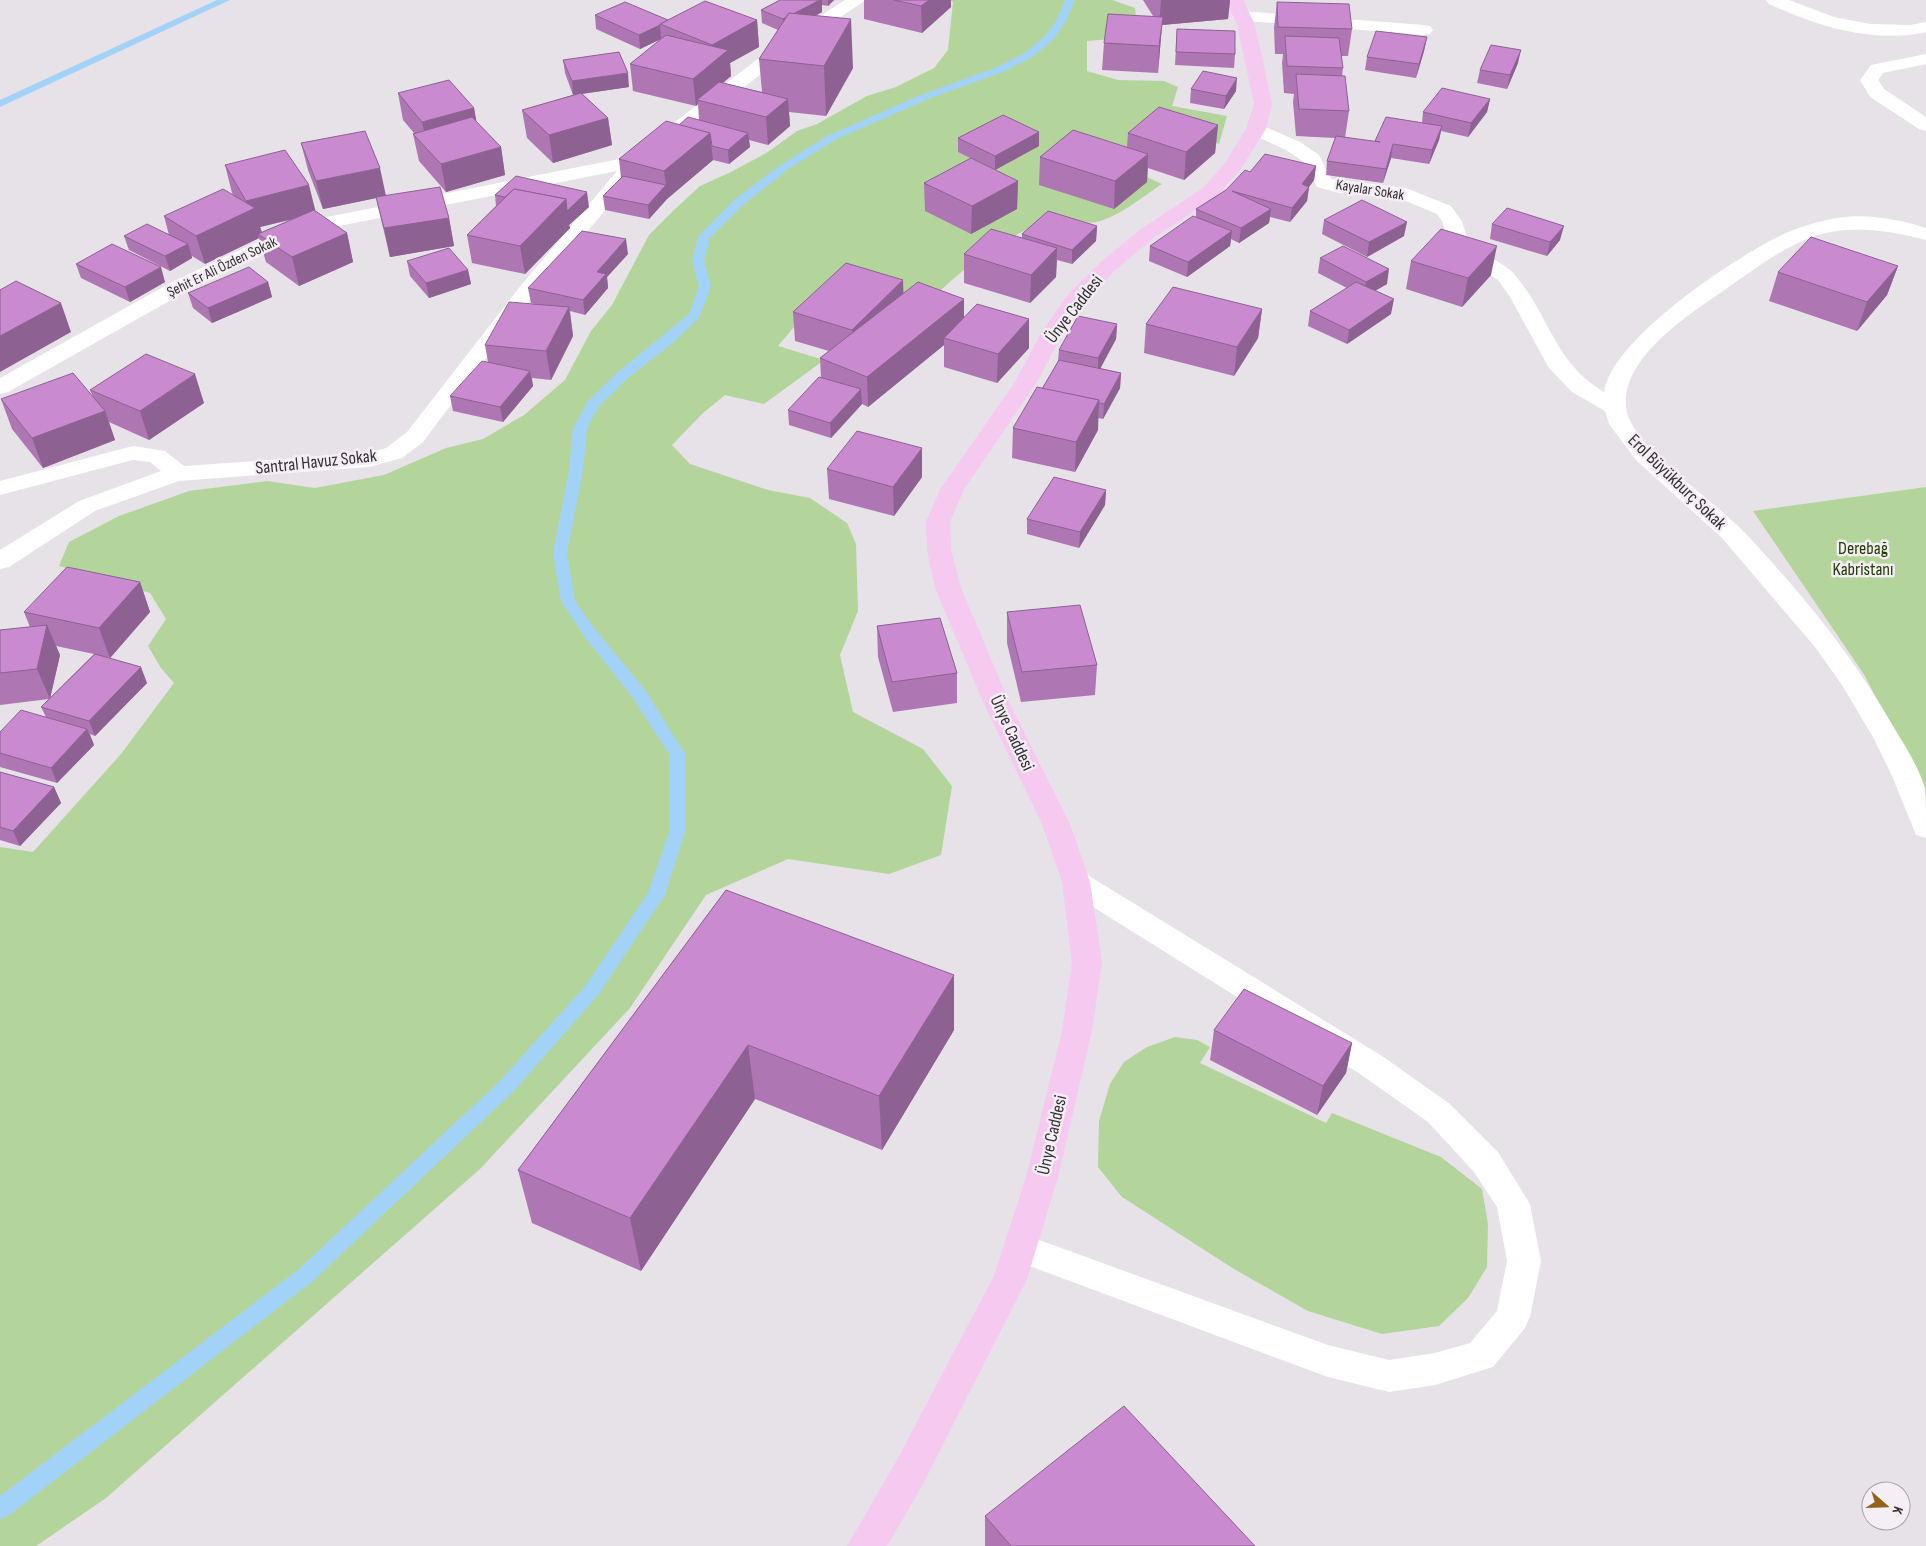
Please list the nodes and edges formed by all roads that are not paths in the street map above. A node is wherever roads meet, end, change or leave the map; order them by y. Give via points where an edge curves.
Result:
1 (856, 0) edge
2 (1775, 0) edge
3 (1238, 8) edge
4 (1926, 27) edge
5 (1424, 30) dead end
6 (1926, 59) edge
7 (1926, 125) edge
8 (1256, 129) junction
9 (635, 162) junction
10 (1926, 234) edge
11 (0, 387) edge
12 (1615, 408) junction
13 (179, 474) junction
14 (0, 488) edge
15 (0, 561) edge
16 (1926, 828) edge
17 (1076, 882) junction
18 (1020, 1248) junction
19 (866, 1546) edge

1 - 9 street, Şehit Er Ali Özden Sokak via 790,43
2 - 4 street via 1795,11 1856,27 1891,30
3 - 5 street
3 - 8 main road, Ünye Caddesi via 1246,25 1263,104
6 - 7 street via 1877,69 1869,80 1877,93
8 - 12 street, Kayalar Sokak via 1312,159 1324,183 1406,194 1444,210 1452,221 1459,247 1505,276 1520,296 1557,363 1580,386
8 - 17 main road, Ünye Caddesi via 1233,166 1210,192 1135,244 1077,298 1052,333 1026,382 953,488 938,521 939,550 948,588 997,704 1056,824
9 - 11 street, Şehit Er Ali Özden Sokak via 324,223 281,238 132,312
9 - 13 street, Santral Havuz Sokak via 525,293 415,437 394,453 369,460
10 - 12 street via 1875,224 1835,223 1764,253 1650,336 1625,366 1617,388
12 - 16 street, Erol Büyükburç Sokak via 1626,435 1638,449 1722,524 1797,607 1859,691 1899,761
13 - 14 street via 158,456 133,454
13 - 15 street, Santral Havuz Sokak via 86,506
17 - 18 main road, Ünye Caddesi via 1087,962 1077,1031 1042,1177
17 - 18 street via 1371,1065 1439,1113 1486,1162 1513,1204 1524,1261 1513,1317 1481,1356 1435,1369 1389,1376 1328,1361
18 - 19 main road, Ünye Caddesi via 997,1305 910,1472

